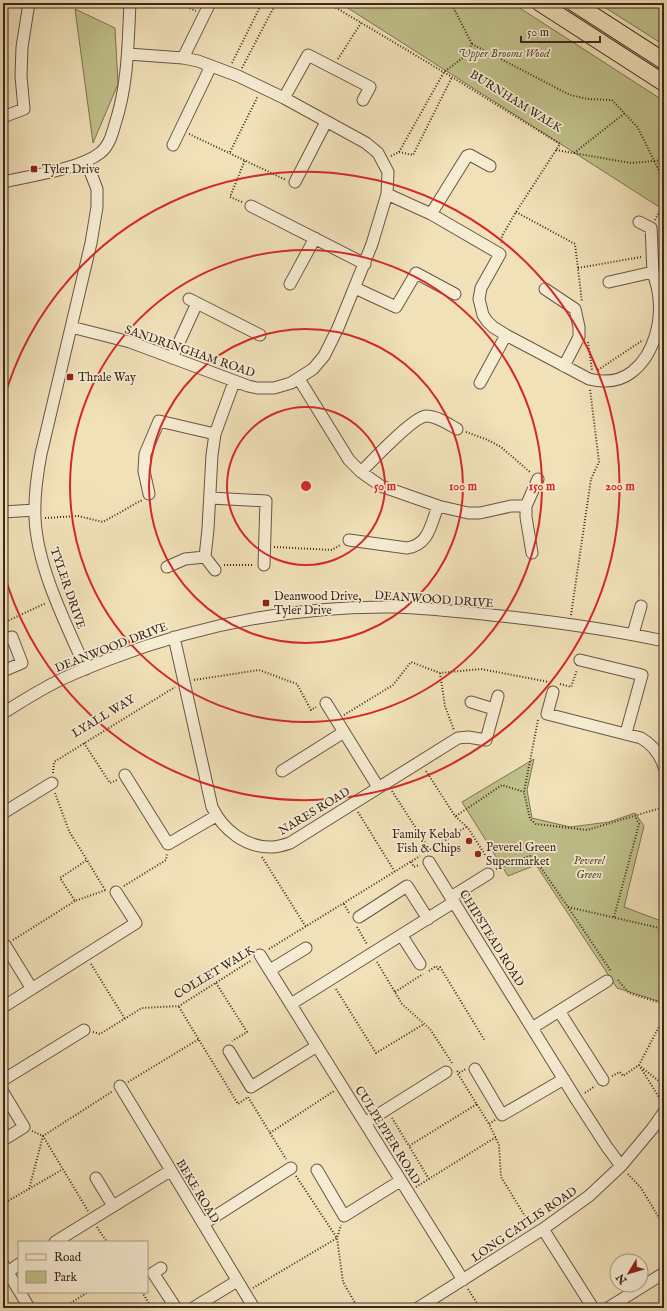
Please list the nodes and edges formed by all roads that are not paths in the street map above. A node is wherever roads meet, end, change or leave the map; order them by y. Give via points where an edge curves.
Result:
1 (29, 3) edge
2 (130, 3) edge
3 (210, 3) edge
4 (540, 3) edge
5 (574, 3) edge
6 (128, 54) junction
7 (183, 58) junction
8 (664, 61) edge
9 (211, 66) junction
10 (664, 83) edge
11 (284, 98) junction
12 (363, 100) dead end
13 (3, 118) edge
14 (326, 122) junction
15 (173, 145) dead end
16 (86, 161) junction
17 (490, 166) dead end
18 (3, 182) edge
19 (295, 182) road end
20 (387, 194) junction
21 (251, 206) road end
22 (432, 214) junction
23 (639, 222) dead end
24 (315, 238) junction
25 (365, 264) junction
26 (653, 272) junction
27 (609, 282) dead end
28 (290, 284) dead end
29 (355, 288) junction
30 (545, 289) dead end
31 (455, 294) dead end
32 (71, 327) junction
33 (260, 335) dead end
34 (506, 335) junction
35 (172, 358) junction
36 (564, 366) junction
37 (299, 379) junction
38 (234, 382) junction
39 (480, 383) dead end
40 (457, 429) road end
41 (215, 434) junction
42 (361, 472) junction
43 (538, 479) road end
44 (149, 494) road end
45 (211, 498) junction
46 (438, 506) junction
47 (526, 506) junction
48 (3, 512) edge
49 (35, 515) junction
50 (349, 540) road end
51 (532, 554) dead end
52 (205, 557) junction
53 (264, 565) road end
54 (167, 567) dead end
55 (215, 570) road end
56 (642, 606) dead end
57 (633, 634) junction
58 (174, 637) junction
59 (3, 640) edge
60 (664, 641) edge
61 (580, 660) road end
62 (86, 669) junction
63 (3, 671) edge
64 (554, 687) road end
65 (498, 696) dead end
66 (471, 702) dead end
67 (326, 703) road end
68 (494, 708) junction
69 (3, 713) edge
70 (344, 732) junction
71 (626, 733) junction
72 (664, 767) edge
73 (282, 771) dead end
74 (125, 775) road end
75 (52, 783) road end
76 (378, 787) junction
77 (3, 813) edge
78 (216, 816) junction
79 (429, 862) dead end
80 (488, 874) dead end
81 (111, 891) road end
82 (453, 900) junction
83 (359, 917) dead end
84 (428, 919) junction
85 (402, 936) junction
86 (5, 945) road end
87 (306, 948) dead end
88 (260, 955) road end
89 (420, 964) dead end
90 (270, 970) junction
91 (607, 981) dead end
92 (32, 989) junction
93 (291, 1004) junction
94 (3, 1007) edge
95 (559, 1011) junction
96 (532, 1028) junction
97 (84, 1030) road end
98 (317, 1046) junction
99 (229, 1052) road end
100 (475, 1069) road end
101 (446, 1072) dead end
102 (564, 1079) junction
103 (3, 1080) edge
104 (604, 1080) road end
105 (120, 1086) road end
106 (3, 1092) edge
107 (664, 1112) edge
108 (365, 1123) junction
109 (3, 1140) edge
110 (621, 1166) junction
111 (291, 1168) dead end
112 (317, 1170) dead end
113 (170, 1171) junction
114 (96, 1178) dead end
115 (400, 1181) junction
116 (113, 1206) junction
117 (203, 1224) junction
118 (539, 1231) junction
119 (57, 1241) edge
120 (18, 1264) edge
121 (5, 1268) edge
122 (161, 1268) dead end
123 (664, 1273) edge
124 (462, 1280) junction
125 (237, 1281) junction
126 (18, 1289) edge
127 (20, 1293) edge
128 (29, 1308) edge
129 (176, 1308) edge
130 (193, 1308) edge
131 (254, 1308) edge
132 (418, 1308) edge
133 (593, 1308) edge
134 (608, 1308) edge

1 - 13 street via 22,47 24,109
2 - 6 street
3 - 7 street
4 - 10 highway
5 - 8 highway
6 - 7 street, SANDRINGHAM ROAD
6 - 16 street via 124,89 110,140 101,153
7 - 9 street, SANDRINGHAM ROAD
9 - 11 street, SANDRINGHAM ROAD
9 - 15 street
11 - 12 street via 308,55 370,87
11 - 14 street, SANDRINGHAM ROAD
14 - 19 street
14 - 20 street, SANDRINGHAM ROAD via 366,143 378,153 388,172
16 - 18 street
16 - 32 street, TYLER DRIVE via 97,189 97,207
17 - 22 street via 470,155 467,156
20 - 22 street
20 - 25 street, SANDRINGHAM ROAD
21 - 24 street
22 - 34 street via 500,254 481,288 479,299 487,321
23 - 26 street via 651,228
24 - 25 street
24 - 28 street
25 - 29 street, SANDRINGHAM ROAD
26 - 27 street
26 - 36 street via 660,305 659,318 652,346 638,367 620,379 599,382
29 - 31 street via 396,307 416,273
29 - 37 street, SANDRINGHAM ROAD via 324,356 313,369
30 - 36 street via 575,309 579,337
32 - 35 street, SANDRINGHAM ROAD via 130,342
32 - 49 street, TYLER DRIVE via 41,454
33 - 35 street via 193,301
34 - 36 street
34 - 39 street
35 - 38 street, SANDRINGHAM ROAD
37 - 38 street, SANDRINGHAM ROAD via 274,388 258,388
37 - 42 street via 342,450
38 - 41 street
40 - 42 street via 433,417 422,416
41 - 44 street via 159,421 144,454 144,471
41 - 45 street
42 - 46 street via 381,486
43 - 47 street
45 - 52 street
45 - 53 street via 266,501
46 - 47 street via 455,511 480,513 511,506
46 - 50 street via 428,534 414,547
47 - 51 street
48 - 49 street
49 - 62 street, TYLER DRIVE via 43,561
52 - 54 street via 185,559
52 - 55 street
56 - 57 street
57 - 58 street, DEANWOOD DRIVE via 479,613 393,607 316,610 272,616
57 - 60 street, DEANWOOD DRIVE
58 - 62 street, DEANWOOD DRIVE
58 - 78 street, NARES ROAD via 209,795
59 - 63 street via 12,637 22,663
61 - 71 street via 642,675
62 - 69 street, DEANWOOD DRIVE via 56,682
64 - 71 street via 547,714
65 - 68 street
66 - 68 street
67 - 70 street
68 - 76 street, NARES ROAD via 486,740 468,736 458,738
70 - 73 street
70 - 76 street
71 - 72 street via 641,738 653,746
74 - 78 street via 168,844
75 - 77 street
76 - 78 street, NARES ROAD via 290,842 273,847 254,844 234,834
79 - 82 street, CHIPSTEAD ROAD
80 - 82 street
81 - 92 street via 136,923
82 - 84 street
82 - 96 street, CHIPSTEAD ROAD
83 - 84 street via 407,886
84 - 85 street
85 - 89 street
85 - 93 street
86 - 92 street
87 - 90 street
88 - 90 street, CULPEPPER ROAD
90 - 93 street, CULPEPPER ROAD
91 - 95 street
92 - 94 street
93 - 98 street, CULPEPPER ROAD
95 - 96 street
95 - 104 street
96 - 102 street, CHIPSTEAD ROAD
97 - 103 street
98 - 99 street via 251,1088
98 - 108 street, CULPEPPER ROAD
100 - 102 street via 502,1116
101 - 108 street
102 - 110 street, CHIPSTEAD ROAD via 606,1147
105 - 113 street, BEKE ROAD
106 - 109 street via 24,1128
107 - 110 street, LONG CATLIS ROAD
108 - 115 street, CULPEPPER ROAD
110 - 118 street, LONG CATLIS ROAD via 589,1196
111 - 117 street
112 - 115 street via 344,1216
113 - 116 street
113 - 117 street, BEKE ROAD
114 - 116 street
115 - 124 street, CULPEPPER ROAD
116 - 119 street
117 - 125 street, BEKE ROAD
118 - 124 street, LONG CATLIS ROAD
118 - 133 street
120 - 121 street
121 - 126 street
122 - 129 street via 153,1273
123 - 134 street
124 - 132 street, LONG CATLIS ROAD
125 - 130 street
125 - 131 street, BEKE ROAD
127 - 128 street

